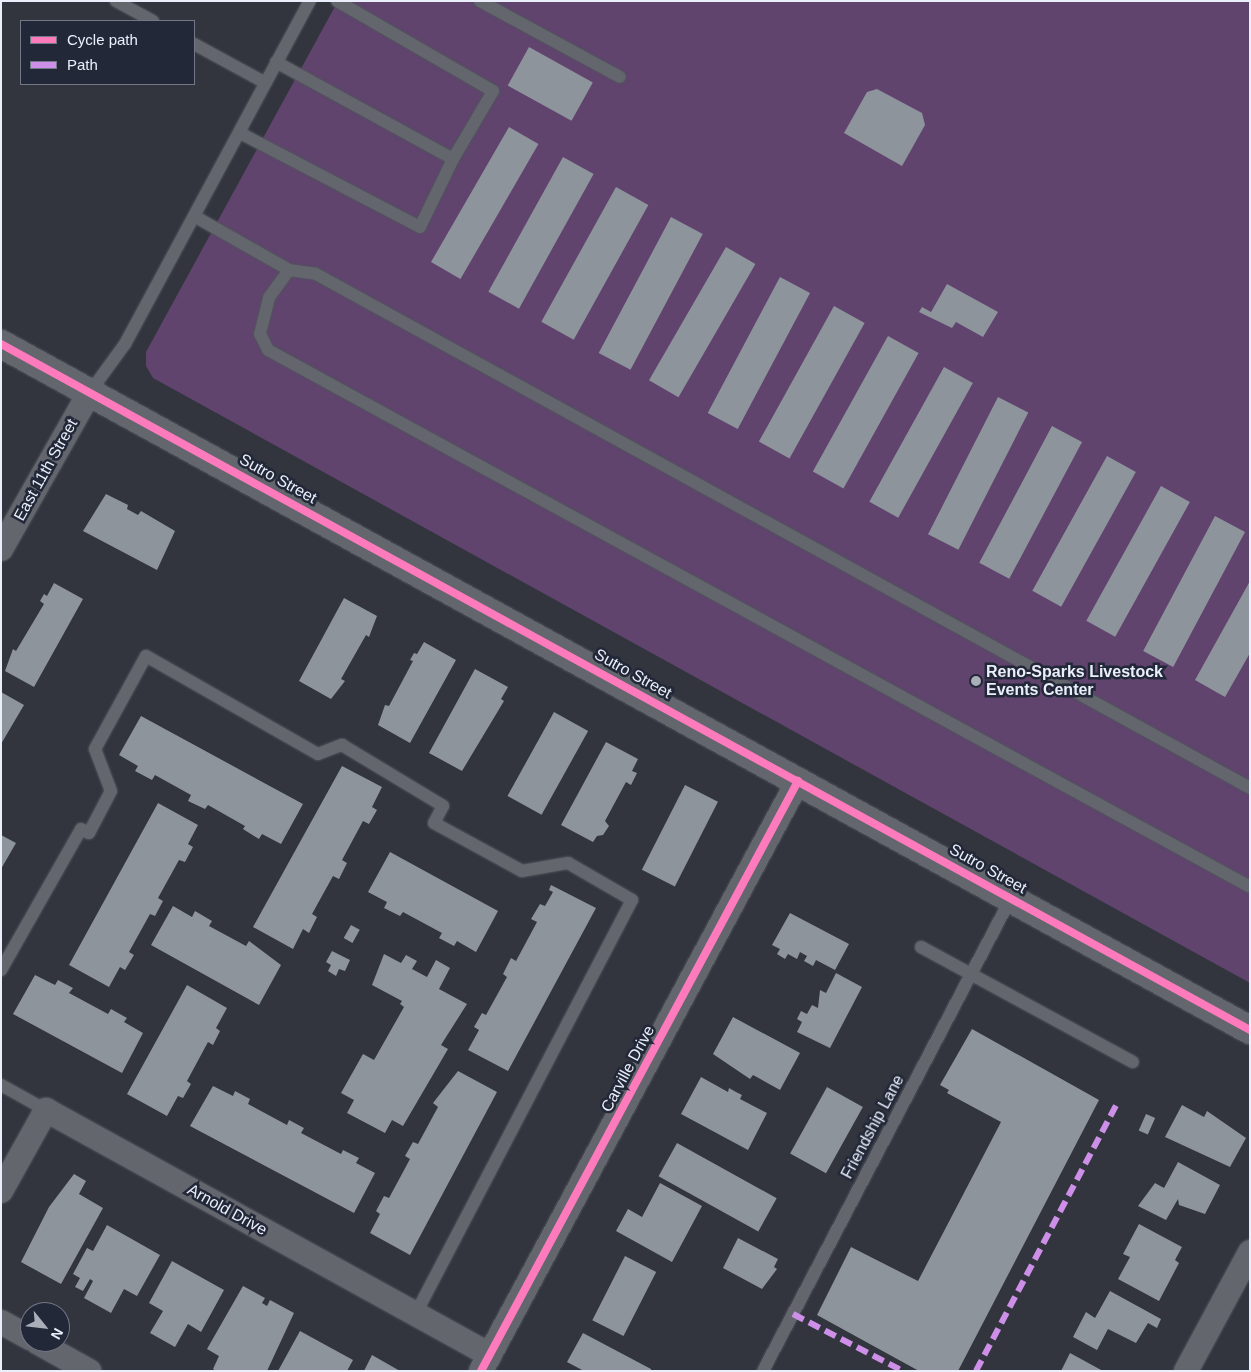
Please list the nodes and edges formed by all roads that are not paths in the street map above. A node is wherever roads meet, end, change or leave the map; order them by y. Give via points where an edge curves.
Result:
1 (116, 1) edge
2 (310, 1) edge
3 (337, 1) edge
4 (480, 1) edge
5 (150, 20) edge
6 (195, 45) edge
7 (276, 62) junction
8 (620, 77) dead end
9 (264, 82) junction
10 (240, 133) junction
11 (454, 159) junction
12 (194, 216) junction
13 (289, 270) junction
14 (1, 344) edge
15 (90, 392) junction
16 (1, 549) edge
17 (798, 781) junction
18 (1250, 788) edge
19 (1250, 887) edge
20 (1011, 898) junction
21 (921, 947) dead end
22 (1, 970) edge
23 (971, 975) junction
24 (1250, 1030) edge
25 (1133, 1062) dead end
26 (1, 1084) edge
27 (46, 1110) junction
28 (1, 1191) edge
29 (1250, 1252) edge
30 (416, 1314) junction
31 (1, 1322) edge
32 (20, 1332) edge
33 (55, 1352) edge
34 (486, 1363) edge
35 (89, 1371) edge
36 (763, 1371) edge
37 (1186, 1371) edge

1 - 5 lane
2 - 7 lane
3 - 11 lane via 493,91
4 - 8 lane
6 - 9 lane
7 - 9 lane
7 - 11 lane
9 - 10 lane
10 - 11 lane via 420,227
10 - 12 lane
12 - 13 lane
12 - 15 lane via 125,344
13 - 18 lane via 316,274
13 - 19 lane via 269,298 260,334 268,350
14 - 15 street, Sutro Street
15 - 16 street, East 11th Street
15 - 17 street, Sutro Street
17 - 20 street, Sutro Street
17 - 34 street, Carville Drive
20 - 23 lane, Friendship Lane
20 - 24 street, Sutro Street
21 - 23 lane
22 - 30 lane via 81,829 89,834 111,791 95,750 146,656 318,754 342,745 443,806 434,823 522,871 568,863 632,900
23 - 25 lane
23 - 36 lane, Friendship Lane
26 - 27 lane
27 - 28 street
27 - 30 street, Arnold Drive
29 - 37 street
30 - 34 street, Arnold Drive
31 - 32 street
33 - 35 street

